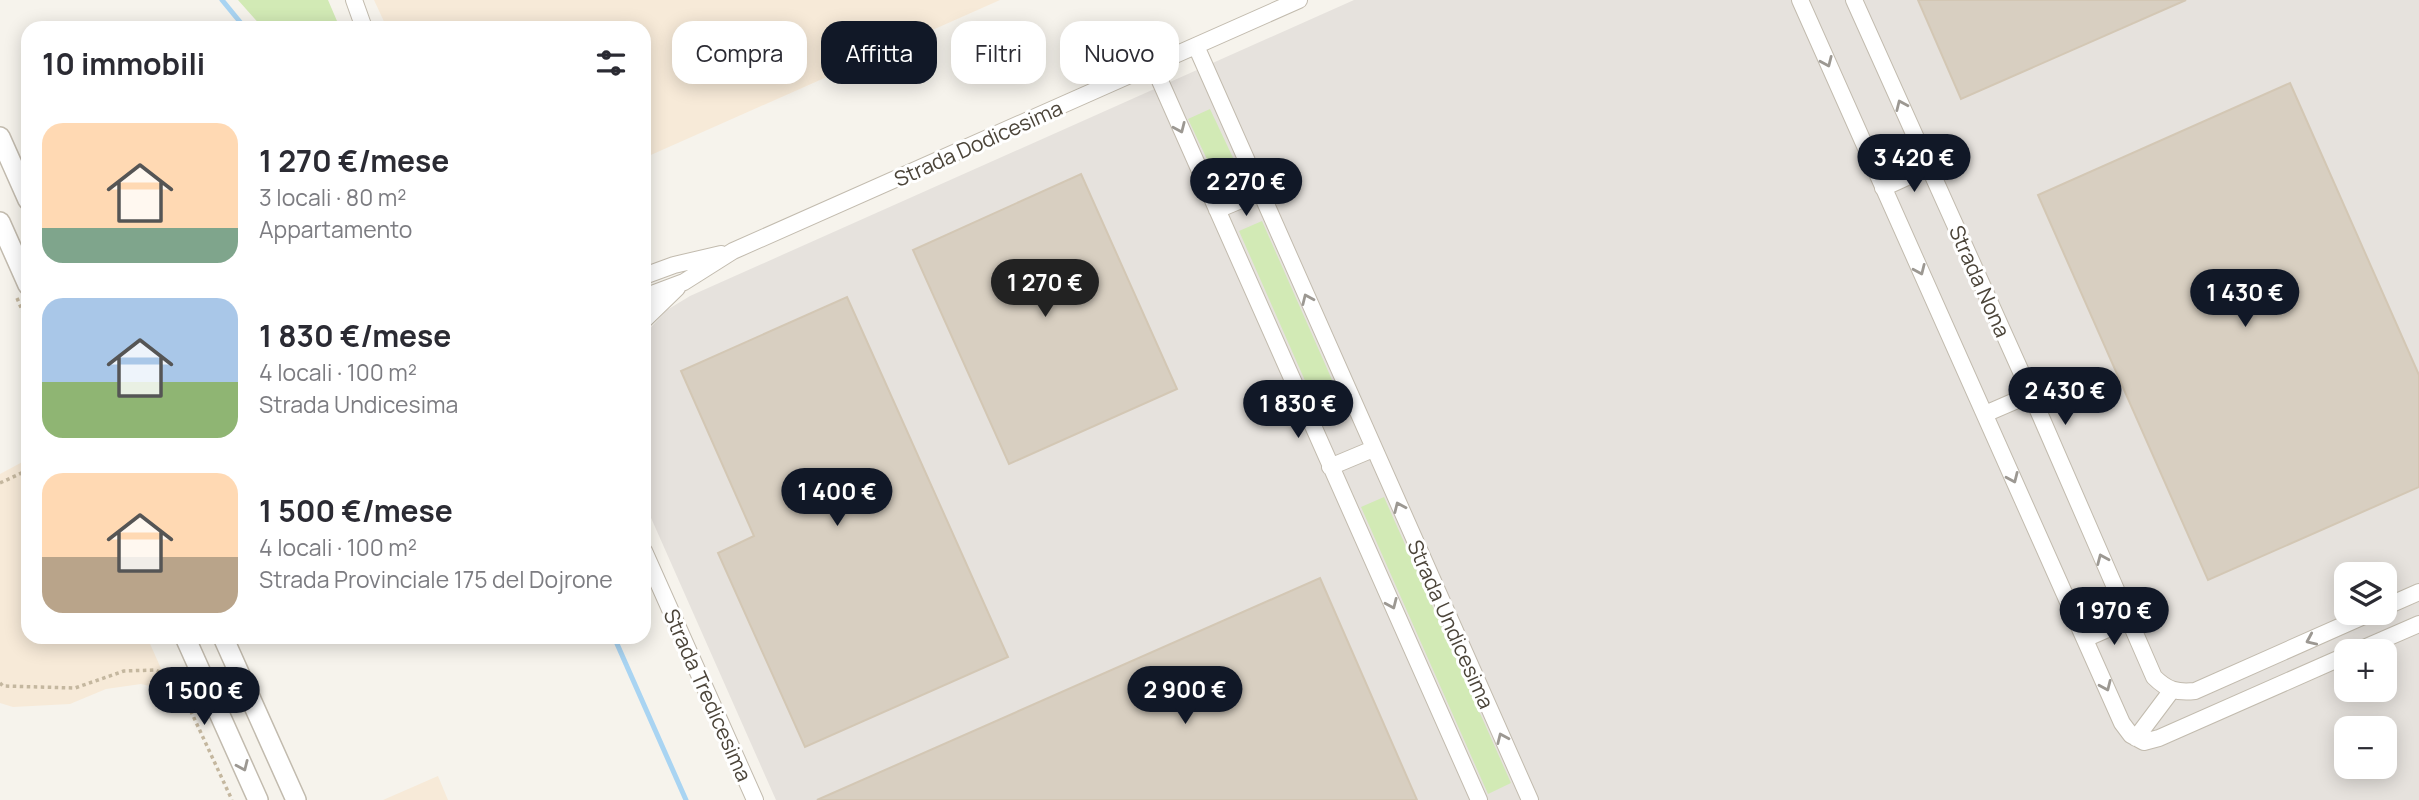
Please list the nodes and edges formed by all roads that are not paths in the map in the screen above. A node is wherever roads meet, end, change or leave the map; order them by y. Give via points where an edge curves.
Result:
1 (354, 0) edge
2 (1299, 0) edge
3 (1800, 0) edge
4 (1854, 0) edge
5 (362, 21) edge
6 (1196, 46) junction
7 (1179, 54) edge
8 (1110, 84) edge
9 (1161, 84) edge
10 (0, 137) edge
11 (1929, 167) junction
12 (21, 184) edge
13 (1884, 188) junction
14 (1260, 191) junction
15 (1217, 210) junction
16 (0, 222) edge
17 (733, 251) junction
18 (21, 269) edge
19 (651, 273) edge
20 (684, 282) junction
21 (651, 294) edge
22 (651, 313) edge
23 (2031, 394) junction
24 (1985, 414) junction
25 (1373, 449) junction
26 (1331, 467) junction
27 (651, 567) edge
28 (2419, 592) edge
29 (2397, 602) edge
30 (2128, 620) junction
31 (2419, 624) edge
32 (2344, 625) edge
33 (2085, 639) junction
34 (2385, 639) edge
35 (189, 644) edge
36 (226, 644) edge
37 (2334, 661) edge
38 (2172, 690) junction
39 (2136, 738) junction
40 (258, 800) edge
41 (296, 800) edge
42 (754, 800) edge
43 (1479, 800) edge
44 (1530, 800) edge

1 - 5 street
2 - 6 street, Strada Dodicesima
3 -> 13 street
11 -> 4 street, Strada Nona
6 - 7 street, Strada Dodicesima
6 - 14 street, Strada Undicesima
8 - 17 street, Strada Dodicesima
9 -> 15 street
10 - 12 street
11 - 13 street
11 - 23 street, Strada Nona
13 -> 24 street
14 - 15 street
25 -> 14 street, Strada Undicesima
15 - 26 street
16 - 18 street
17 - 19 street
17 - 20 street
20 - 21 street
20 - 22 street
23 - 24 street
30 -> 23 street, Strada Nona
24 -> 33 street
25 - 26 street
44 -> 25 street, Strada Undicesima
26 -> 43 street
27 - 42 street, Strada Tredicesima
28 - 29 street
30 - 33 street
30 - 38 street, Strada Nona via 2154,677
31 - 34 street
32 -> 38 street via 2195,691
33 -> 39 street via 2122,723
35 -> 40 street
36 - 41 street
37 - 39 street via 2159,738 2144,742
38 - 39 street

